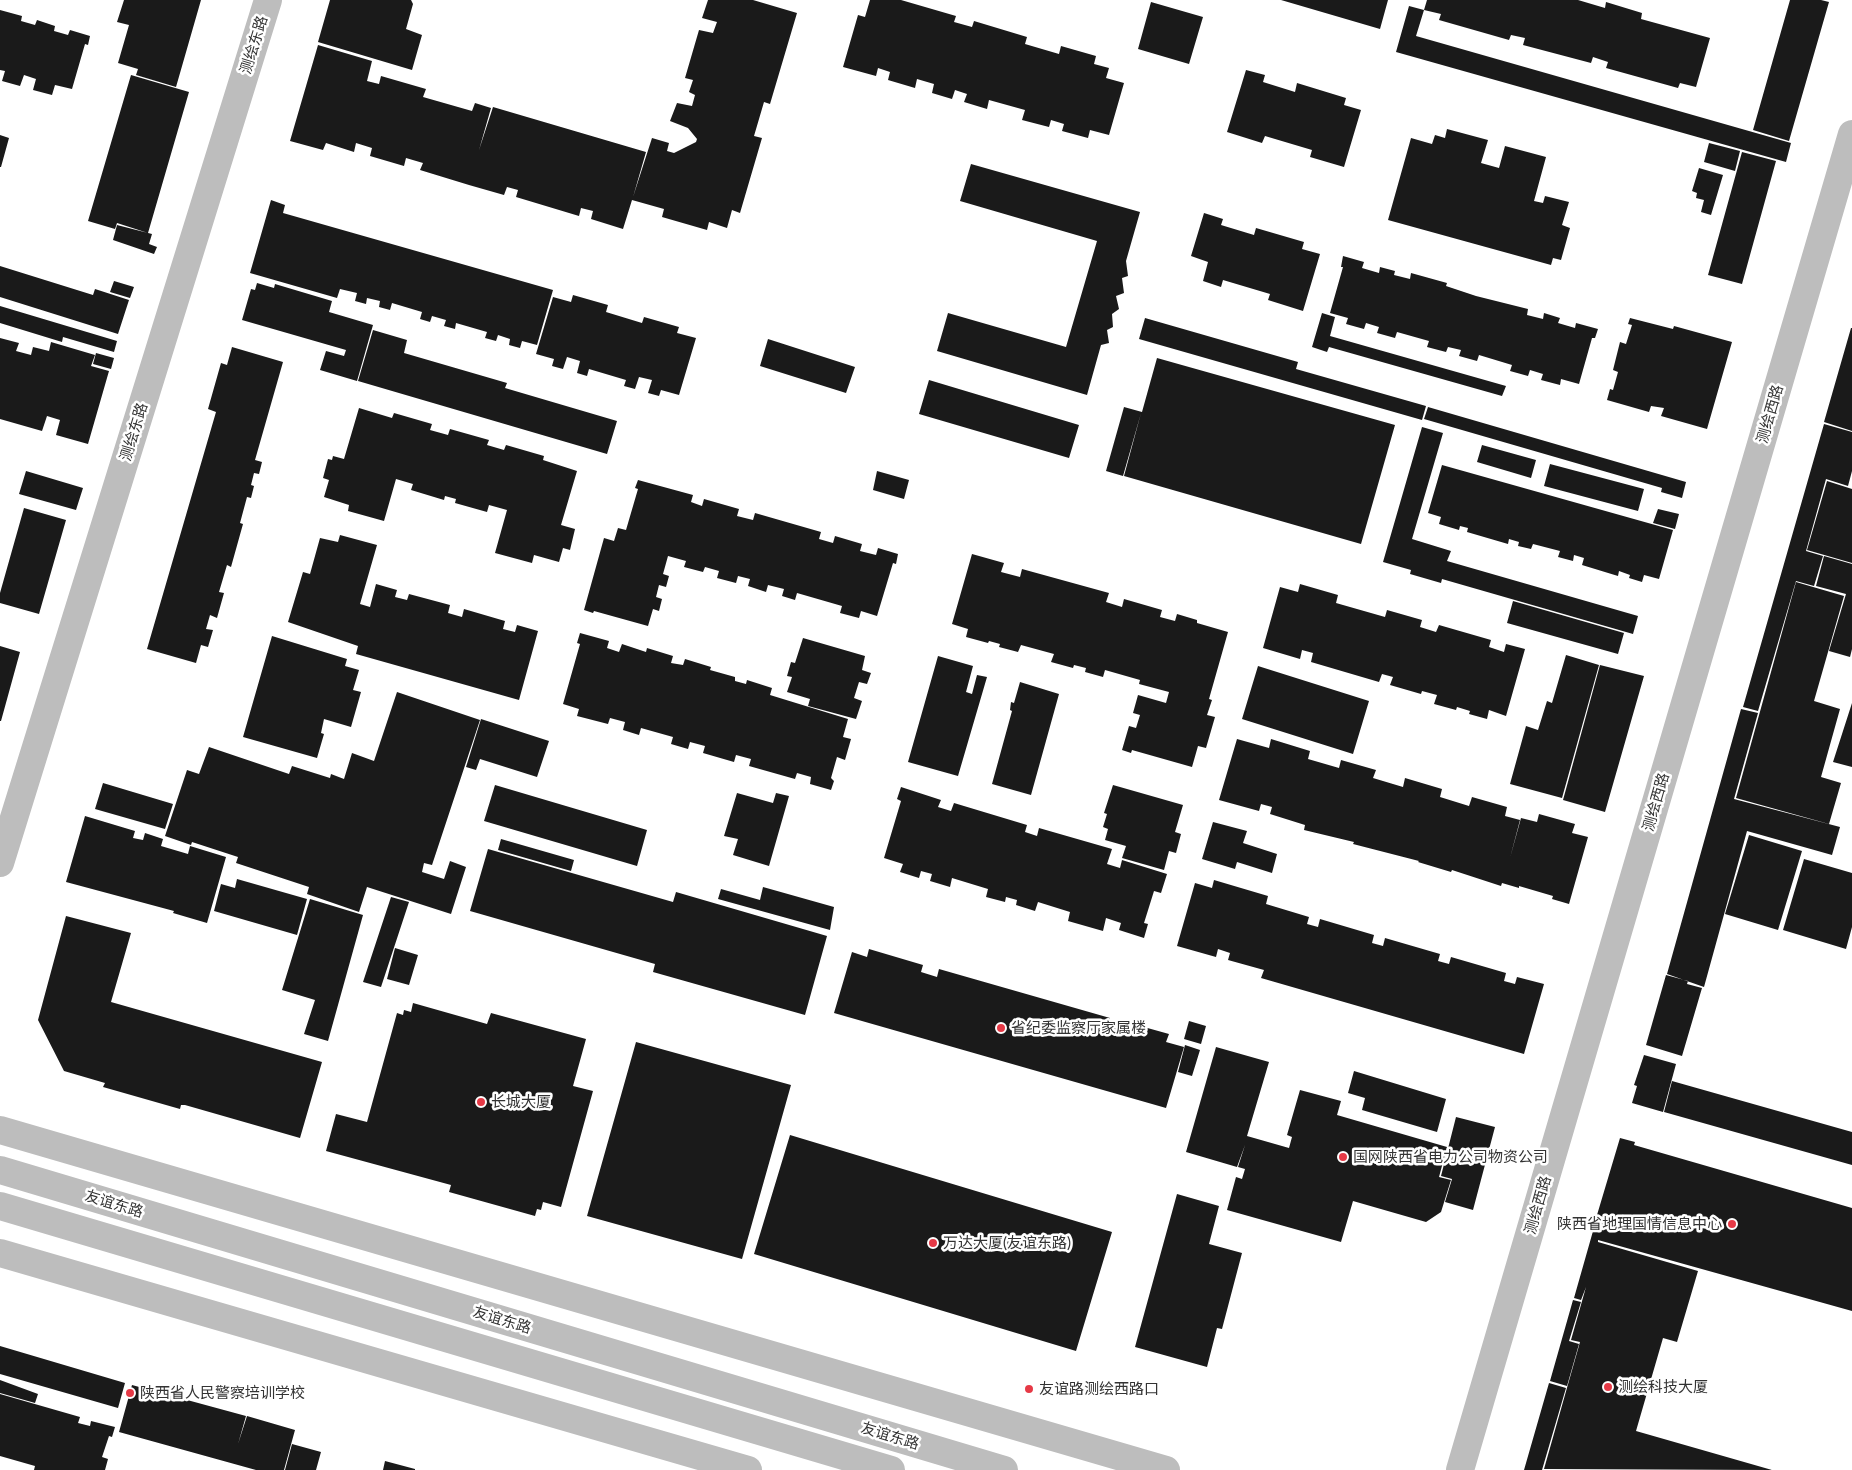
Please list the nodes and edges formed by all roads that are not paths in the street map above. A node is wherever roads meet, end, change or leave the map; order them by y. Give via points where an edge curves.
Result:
1 (268, 0) edge
2 (1852, 134) edge
3 (0, 863) edge
4 (0, 1130) edge
5 (0, 1170) edge
6 (0, 1206) edge
7 (0, 1253) edge
8 (748, 1470) edge
9 (891, 1470) edge
10 (1004, 1470) edge
11 (1166, 1470) edge
12 (1460, 1470) edge

1 - 3 street, 测绘东路
2 - 12 street, 测绘西路
4 - 11 street
5 - 10 street, 友谊东路
6 - 9 street
7 - 8 street

